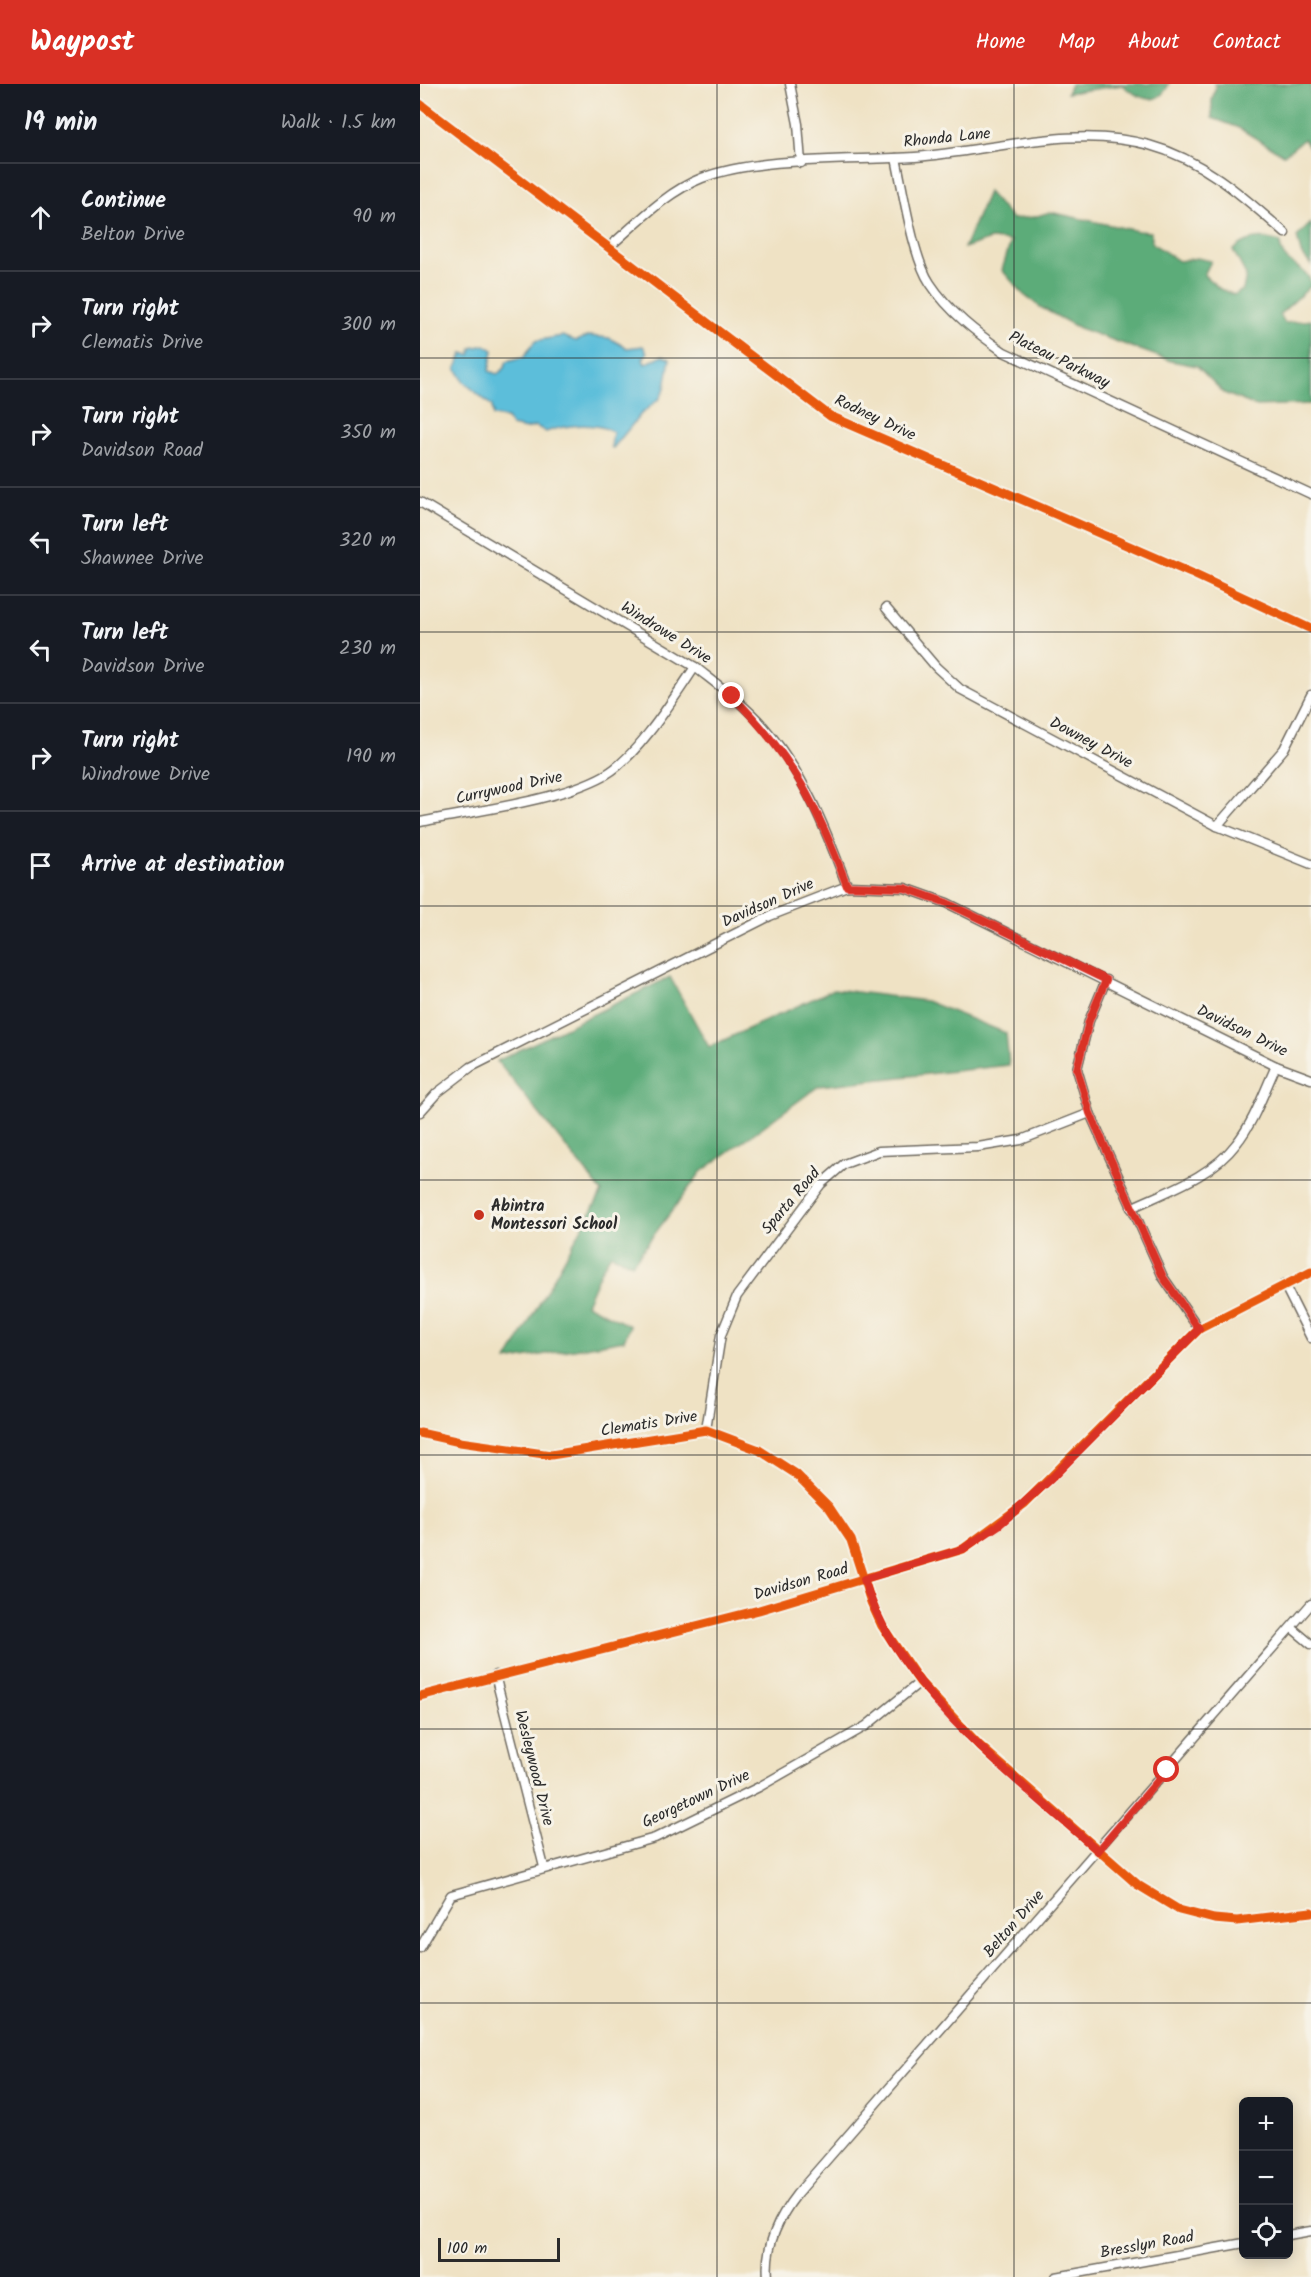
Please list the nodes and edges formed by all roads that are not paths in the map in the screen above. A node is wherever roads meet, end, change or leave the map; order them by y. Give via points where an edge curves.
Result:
1 (790, 84) edge
2 (422, 109) edge
3 (896, 158) junction
4 (801, 163) junction
5 (1286, 233) dead end
6 (608, 248) junction
7 (1311, 494) edge
8 (420, 502) edge
9 (886, 608) dead end
10 (1311, 629) edge
11 (695, 667) junction
12 (1311, 696) edge
13 (420, 822) edge
14 (1217, 826) junction
15 (1311, 864) edge
16 (847, 886) junction
17 (1106, 980) junction
18 (1276, 1066) junction
19 (1311, 1079) edge
20 (420, 1112) edge
21 (1090, 1113) junction
22 (1131, 1208) junction
23 (1311, 1272) edge
24 (1284, 1284) junction
25 (1199, 1329) junction
26 (1311, 1338) edge
27 (706, 1430) junction
28 (420, 1433) edge
29 (864, 1579) junction
30 (1311, 1604) edge
31 (1292, 1628) junction
32 (1311, 1644) edge
33 (495, 1676) junction
34 (920, 1682) junction
35 (420, 1696) edge
36 (1098, 1851) junction
37 (544, 1867) junction
38 (1311, 1912) edge
39 (420, 1948) edge
40 (1311, 2231) edge
41 (1293, 2234) edge
42 (1239, 2244) edge
43 (768, 2277) edge
44 (1056, 2277) edge

1 - 4 street
2 - 6 street, Rodney Drive
3 - 4 street, Rhonda Lane
3 - 5 street, Rhonda Lane via 1076,137 1137,142 1181,157 1220,178
3 - 7 street, Plateau Parkway via 913,236 929,282 969,328 1004,352
4 - 6 street, Rhonda Lane via 733,170 688,184
6 - 10 street, Rodney Drive via 830,416
8 - 11 street, Windrowe Drive
9 - 14 street, Downey Drive via 960,689
11 - 13 street, Currywood Drive via 643,739 606,775 568,791
11 - 16 street, Windrowe Drive via 764,728 792,765 824,824
12 - 14 street via 1284,749
14 - 15 street, Downey Drive
16 - 17 street, Davidson Drive via 905,888 947,903
16 - 20 street, Davidson Drive via 770,916 471,1066
17 - 18 street, Davidson Drive
17 - 21 street via 1089,1021 1077,1069
18 - 19 street, Davidson Drive
18 - 22 street via 1236,1144 1217,1163 1197,1177
21 - 22 street
21 - 27 street, Sparta Road via 1022,1140 978,1148 879,1151 844,1164 821,1184 737,1296 721,1335
22 - 25 street via 1163,1277
23 - 24 street, Davidson Road
24 - 25 street, Davidson Road
24 - 26 street
25 - 29 street, Davidson Road via 1051,1479 999,1525 963,1549
27 - 28 street, Clematis Drive via 551,1455
27 - 29 street, Clematis Drive via 759,1450 810,1486 851,1540
29 - 33 street, Davidson Road via 759,1610
29 - 34 street, Clematis Drive via 882,1626
30 - 31 street, Belton Drive
31 - 32 street
31 - 36 street, Belton Drive
33 - 35 street, Davidson Road
33 - 37 street, Wesleywood Drive
34 - 36 street, Clematis Drive via 980,1746
34 - 37 street, Georgetown Drive via 866,1726 759,1787 656,1838
36 - 38 street, Clematis Drive via 1162,1901 1189,1913 1237,1921
36 - 43 street, Belton Drive via 797,2194 775,2231
37 - 39 street, Georgetown Drive via 451,1895
40 - 41 street
42 - 44 street, Bresslyn Road

